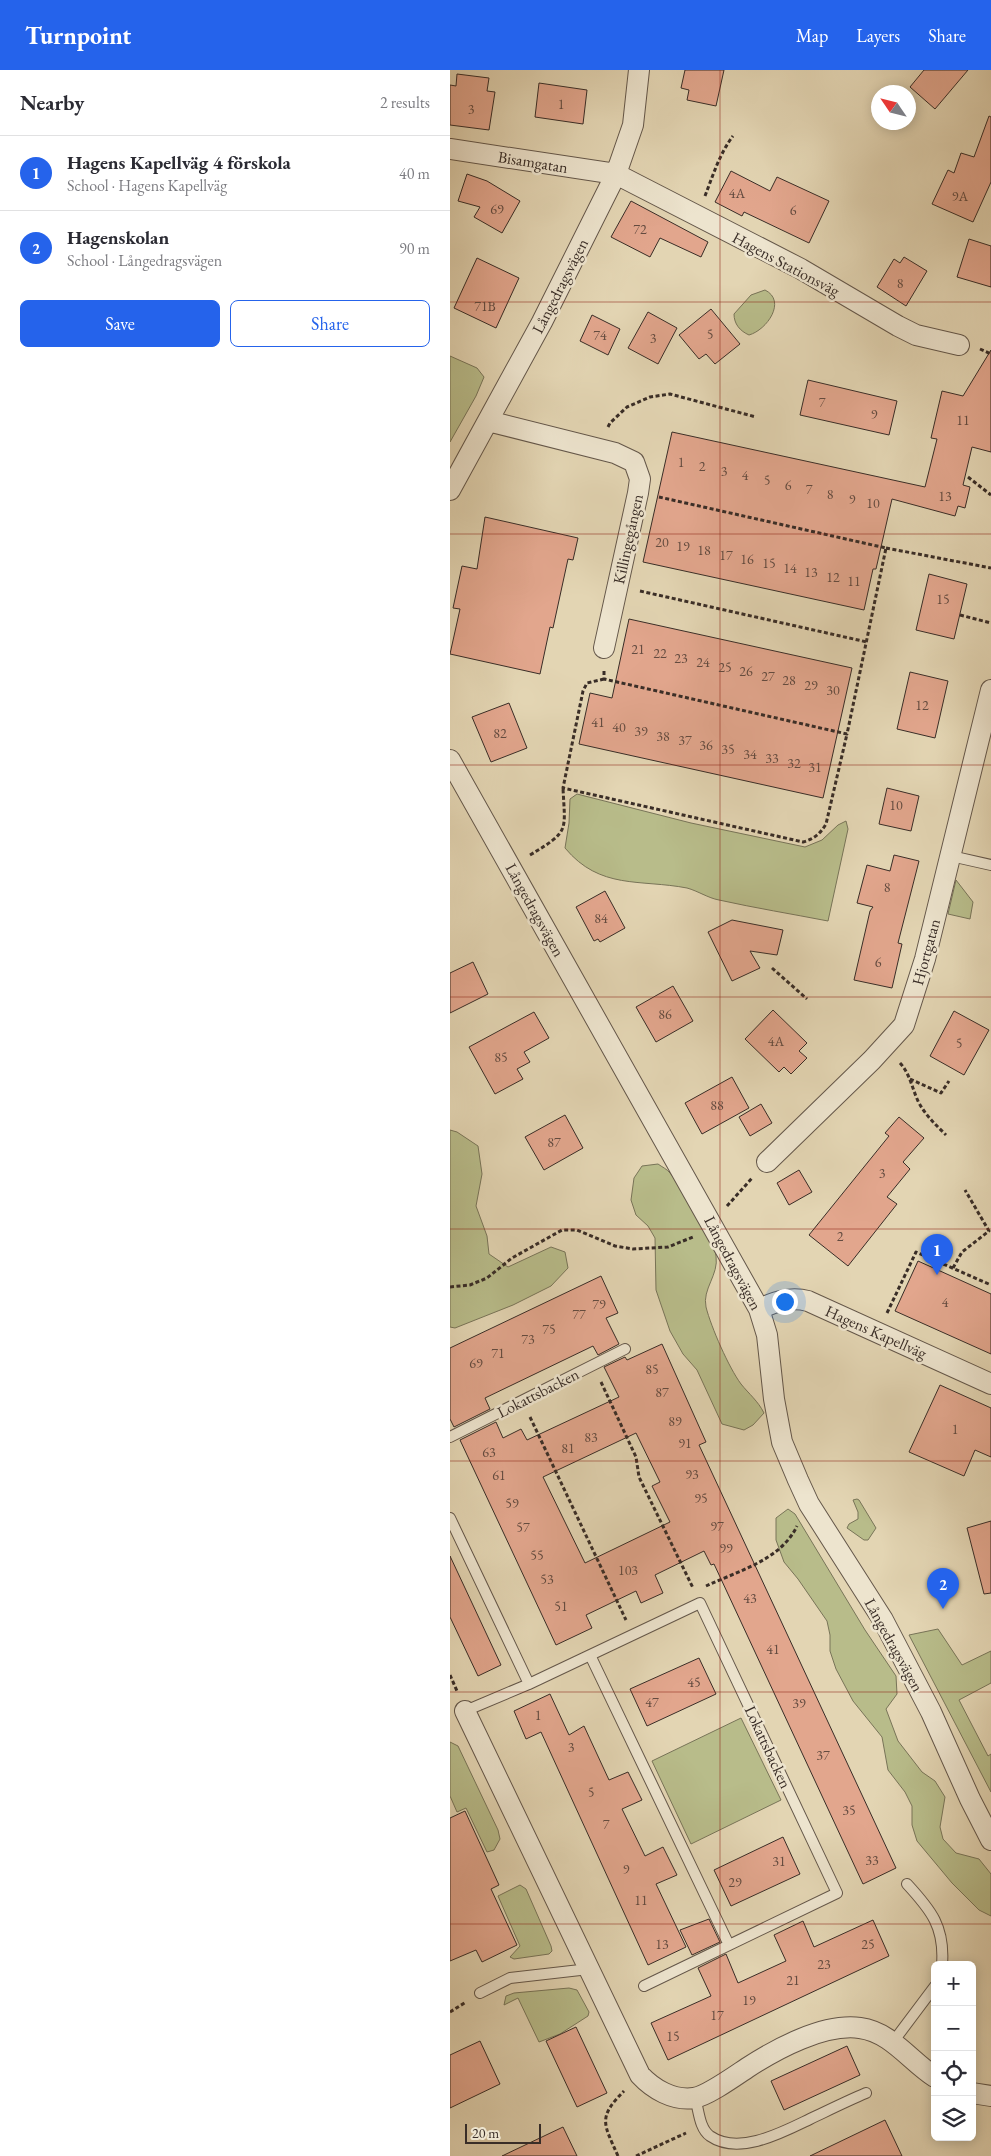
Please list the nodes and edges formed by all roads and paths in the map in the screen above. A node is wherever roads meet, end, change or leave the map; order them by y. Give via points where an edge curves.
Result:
1 (639, 70) edge
2 (733, 136) dead end
3 (450, 149) edge
4 (616, 174) junction
5 (697, 217) junction
6 (959, 345) dead end
7 (756, 417) dead end
8 (488, 421) junction
9 (599, 449) junction
10 (968, 477) dead end
11 (450, 490) edge
12 (638, 493) junction
13 (991, 495) edge
14 (886, 548) junction
15 (991, 568) edge
16 (618, 586) junction
17 (960, 615) dead end
18 (991, 623) edge
19 (867, 642) junction
20 (604, 648) joint
21 (604, 679) junction
22 (991, 690) edge
23 (847, 734) junction
24 (450, 760) edge
25 (563, 788) junction
26 (951, 856) junction
27 (991, 865) edge
28 (510, 867) junction
29 (772, 968) dead end
30 (807, 998) dead end
31 (885, 1046) junction
32 (910, 1079) junction
33 (949, 1081) dead end
34 (946, 1135) dead end
35 (768, 1162) joint
36 (965, 1190) dead end
37 (712, 1223) junction
38 (990, 1232) edge
39 (953, 1268) junction
40 (991, 1285) edge
41 (450, 1287) edge
42 (759, 1309) junction
43 (877, 1332) junction
44 (626, 1349) dead end
45 (593, 1365) junction
46 (991, 1384) edge
47 (522, 1401) junction
48 (450, 1437) edge
49 (450, 1518) edge
50 (798, 1524) dead end
51 (694, 1592) junction
52 (700, 1603) junction
53 (633, 1635) junction
54 (590, 1654) junction
55 (529, 1684) junction
56 (465, 1710) joint
57 (991, 1840) edge
58 (907, 1884) dead end
59 (729, 1945) junction
60 (942, 1961) edge
61 (589, 1969) junction
62 (644, 1986) dead end
63 (931, 1991) edge
64 (480, 1993) dead end
65 (893, 2042) junction
66 (640, 2075) junction
67 (931, 2075) edge
68 (866, 2092) dead end
69 (976, 2094) edge
70 (991, 2096) edge
71 (694, 2098) junction
72 (704, 2130) junction
73 (618, 2156) edge
74 (636, 2156) edge

1 - 4 street, Långedragsvägen via 633,125
2 - 5 path via 726,145
3 - 4 street, Bisamgatan
4 - 5 street, Hagens Stationsväg
4 - 8 street, Långedragsvägen
5 - 6 street, Hagens Stationsväg via 801,269 916,335
7 - 9 path via 670,394 650,397 627,407 610,423
8 - 9 street, Killingegången
8 - 11 street, Långedragsvägen
9 - 12 street, Killingegången via 634,462 640,479
10 - 13 path
12 - 14 path
12 - 16 street, Killingegången
14 - 15 path
14 - 19 path
16 - 19 path
16 - 20 street, Killingegången
17 - 18 path
19 - 23 path
20 - 21 path
21 - 23 path
21 - 25 path via 587,683 583,691
22 - 26 street, Hjortgatan
23 - 25 path via 826,824 819,834 803,842
24 - 28 street, Långedragsvägen
25 - 28 path via 565,824 561,834
26 - 27 lane
26 - 31 street, Hjortgatan via 918,986 904,1025
28 - 37 street, Långedragsvägen
29 - 30 path
31 - 32 path
31 - 35 street, Hjortgatan
32 - 33 path via 941,1093
32 - 34 path via 928,1118
35 - 37 path
36 - 38 path
37 - 41 path via 695,1236 668,1247 652,1249 615,1246 577,1230 562,1230 512,1258 486,1278
37 - 42 street, Långedragsvägen
38 - 39 path via 962,1252
39 - 40 path
39 - 43 path via 916,1252
42 - 43 street, Hagens Kapellväg via 774,1302 798,1298
42 - 57 street, Långedragsvägen via 767,1335 782,1442 798,1480 809,1504 883,1620
43 - 46 street, Hagens Kapellväg
44 - 45 lane, Lokattsbacken
45 - 47 lane, Lokattsbacken
45 - 51 path via 636,1457 639,1477
47 - 48 lane, Lokattsbacken
47 - 53 path
49 - 55 lane
50 - 51 path via 784,1546 768,1557
51 - 52 path
52 - 53 lane
52 - 59 lane, Lokattsbacken via 837,1893
53 - 54 lane
54 - 55 lane
54 - 59 lane
55 - 56 lane
56 - 61 street
58 - 60 lane via 931,1911 941,1940
59 - 62 lane, Lokattsbacken
61 - 64 lane via 510,1978
61 - 66 street
63 - 65 lane
65 - 67 street
65 - 71 street via 876,2032 860,2028 826,2030 784,2048
66 - 71 street via 662,2093
66 - 73 path via 614,2101 605,2117 605,2125
68 - 72 lane via 765,2140 726,2144
69 - 70 street
71 - 72 lane
72 - 74 path via 687,2132

